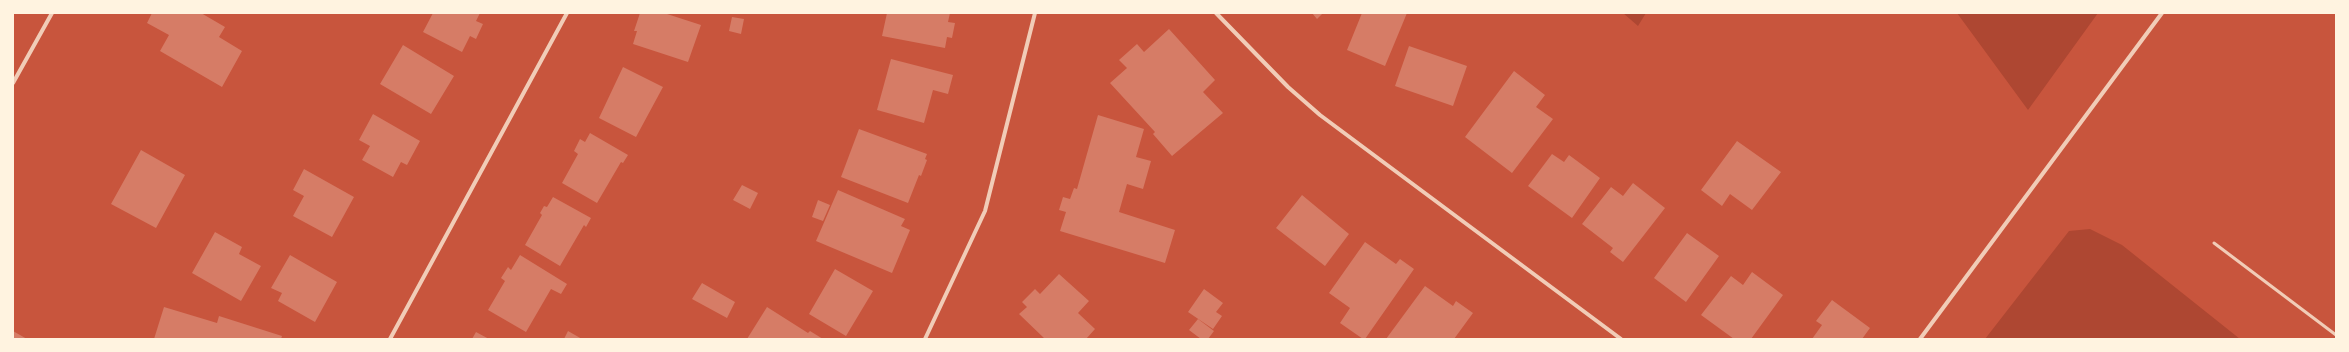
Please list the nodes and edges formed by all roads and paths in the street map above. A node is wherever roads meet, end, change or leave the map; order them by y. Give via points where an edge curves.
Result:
1 (52, 13) edge
2 (567, 13) edge
3 (1035, 13) edge
4 (1216, 13) edge
5 (2162, 13) edge
6 (13, 83) edge
7 (2214, 243) dead end
8 (2336, 335) edge
9 (390, 339) edge
10 (925, 339) edge
11 (1621, 339) edge
12 (1920, 339) edge

1 - 6 street
2 - 9 street
3 - 10 street via 985,211
4 - 11 street via 1288,87 1320,115
5 - 12 street
7 - 8 lane

